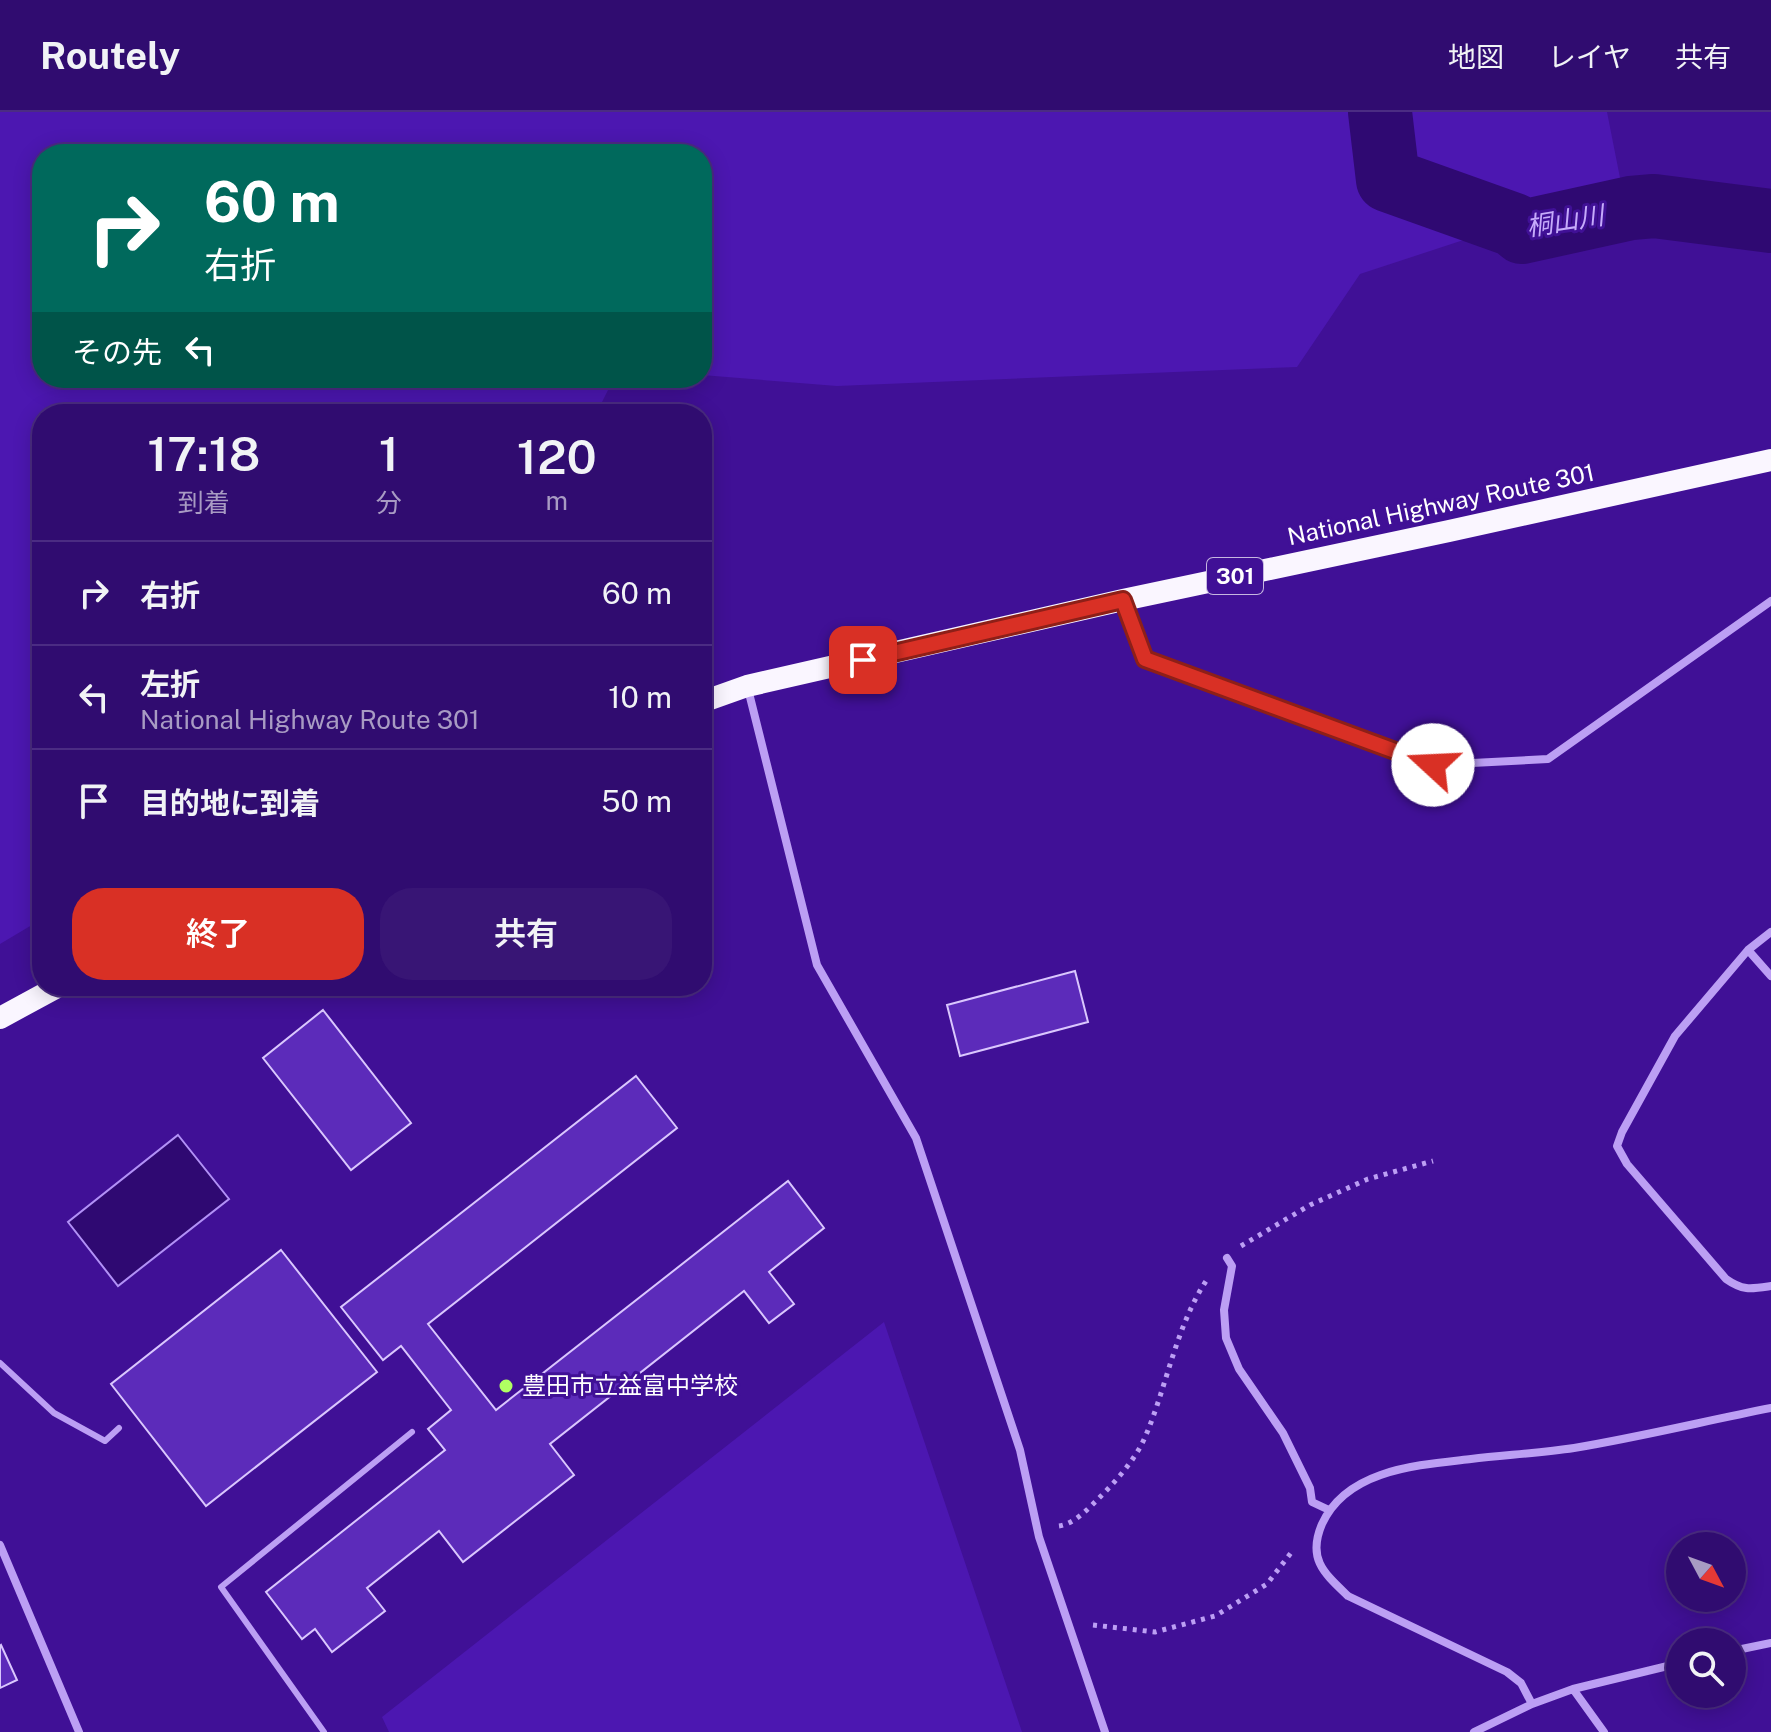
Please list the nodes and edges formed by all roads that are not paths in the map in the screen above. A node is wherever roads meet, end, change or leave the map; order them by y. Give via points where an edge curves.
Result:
1 (1771, 460) edge
2 (1123, 600) junction
3 (1771, 601) edge
4 (747, 686) junction
5 (712, 698) edge
6 (1771, 932) edge
7 (1748, 950) junction
8 (1771, 976) edge
9 (41, 996) edge
10 (0, 1018) edge
11 (1227, 1258) dead end
12 (1771, 1286) edge
13 (0, 1363) edge
14 (1771, 1408) edge
15 (119, 1428) dead end
16 (412, 1432) dead end
17 (1329, 1510) junction
18 (0, 1545) edge
19 (1771, 1643) edge
20 (1746, 1648) edge
21 (1666, 1666) edge
22 (1573, 1689) junction
23 (1532, 1704) junction
24 (79, 1732) edge
25 (324, 1732) edge
26 (1105, 1732) edge
27 (1474, 1732) edge
28 (1604, 1732) edge

1 - 2 highway, National Highway Route 301 / 301
2 - 3 street via 1145,659 1433,765 1548,759
2 - 4 highway, National Highway Route 301 / 301
4 - 5 highway, National Highway Route 301 / 301
4 - 26 street via 817,965 916,1138 1020,1450 1039,1537
6 - 7 street
7 - 8 street
7 - 12 street via 1675,1036 1617,1146 1726,1279 1736,1287
9 - 10 highway
11 - 17 street via 1232,1266 1224,1310 1226,1338 1239,1369 1283,1433 1312,1502
13 - 15 lane via 54,1413 105,1441
14 - 17 street via 1573,1448 1416,1465 1378,1476
16 - 25 lane via 221,1587
17 - 23 street via 1316,1538 1317,1560 1328,1577 1348,1596 1507,1672 1521,1683
18 - 24 street
19 - 20 street
21 - 22 street
22 - 23 street
22 - 28 street
23 - 27 street

